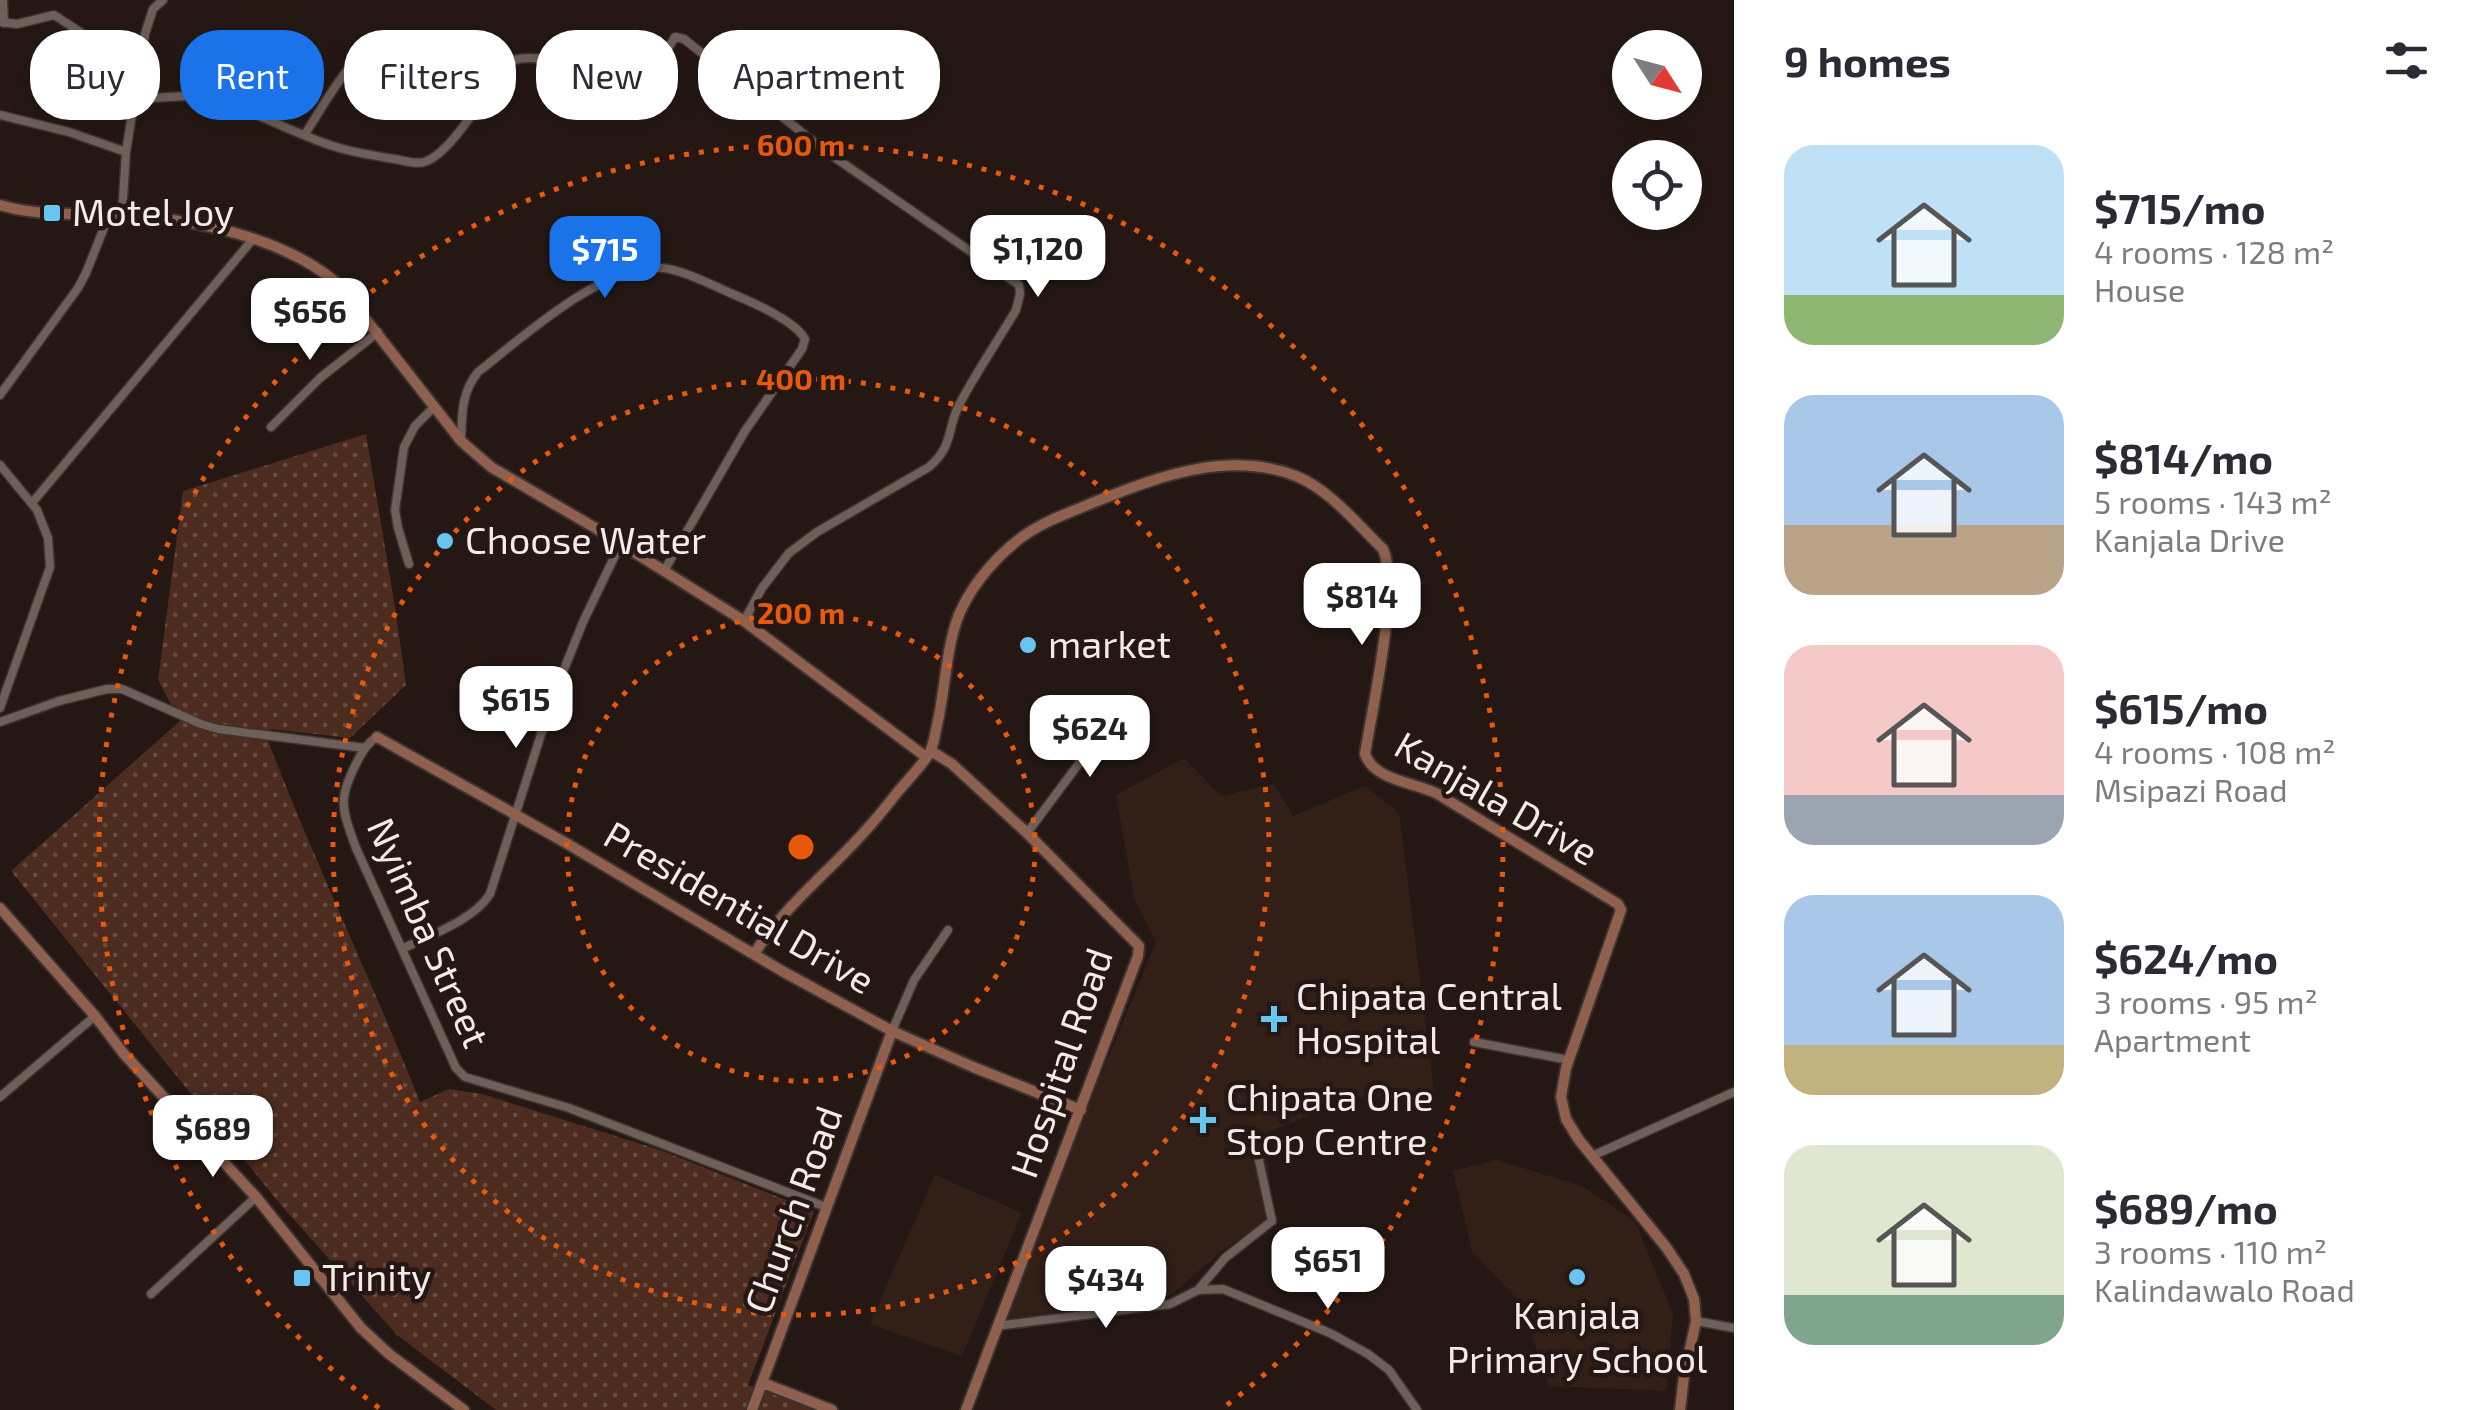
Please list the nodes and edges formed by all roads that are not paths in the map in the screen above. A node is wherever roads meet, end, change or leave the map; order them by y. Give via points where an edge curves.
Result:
1 (3, 0) edge
2 (163, 0) edge
3 (2, 22) edge
4 (77, 30) edge
5 (146, 30) edge
6 (516, 58) edge
7 (344, 77) edge
8 (160, 99) edge
9 (0, 116) edge
10 (132, 120) edge
11 (468, 120) edge
12 (305, 134) junction
13 (126, 152) junction
14 (2, 209) edge
15 (109, 215) junction
16 (122, 215) junction
17 (253, 239) junction
18 (378, 332) junction
19 (0, 395) edge
20 (434, 406) junction
21 (271, 427) dead end
22 (461, 440) junction
23 (0, 466) edge
24 (32, 503) junction
25 (621, 543) junction
26 (409, 564) dead end
27 (664, 572) junction
28 (744, 621) junction
29 (0, 708) edge
30 (0, 722) edge
31 (1058, 734) dead end
32 (377, 737) joint
33 (365, 748) junction
34 (928, 754) junction
35 (516, 814) junction
36 (1026, 834) junction
37 (0, 908) edge
38 (4, 922) edge
39 (948, 930) dead end
40 (402, 948) junction
41 (754, 954) junction
42 (94, 1016) junction
43 (892, 1031) junction
44 (1474, 1042) dead end
45 (1569, 1060) junction
46 (1734, 1092) edge
47 (0, 1097) edge
48 (1080, 1110) junction
49 (1256, 1142) dead end
50 (1592, 1156) junction
51 (256, 1198) junction
52 (826, 1207) junction
53 (1198, 1290) junction
54 (151, 1294) dead end
55 (1696, 1321) junction
56 (998, 1326) junction
57 (1734, 1328) edge
58 (763, 1382) junction
59 (464, 1410) edge
60 (752, 1410) edge
61 (832, 1410) edge
62 (966, 1410) edge
63 (1417, 1410) edge
64 (1680, 1410) edge

1 - 3 street
2 - 5 street
3 - 4 street via 54,15
6 - 28 street via 547,60 618,94 645,87 675,37 684,39 824,150 1018,285 1016,310 958,408 938,459 789,553
7 - 12 street
8 - 12 street via 217,99
9 - 13 street
10 - 13 street
11 - 12 street via 420,163 355,153
13 - 16 street
14 - 15 street, Hospital Road
15 - 16 street, Hospital Road
15 - 19 street via 78,288
16 - 17 street, Hospital Road
17 - 18 street, Hospital Road via 327,275
17 - 24 street
18 - 20 street, Hospital Road
18 - 21 street
20 - 22 street, Hospital Road
20 - 26 street via 404,447 395,510
22 - 25 street, Hospital Road via 490,467
22 - 27 street via 463,398 478,372 598,283 664,268 746,299 800,330 802,349 745,431
23 - 24 street
24 - 29 street via 48,538 50,567
25 - 27 street, Hospital Road
25 - 35 street via 568,656
27 - 28 street, Hospital Road
28 - 34 street, Hospital Road
30 - 33 street via 59,701 122,690 218,730
31 - 36 street via 1083,758
32 - 33 street, Nyimba Street
32 - 35 street, Presidential Drive
33 - 40 street, Nyimba Street via 342,796 345,816
34 - 36 street, Hospital Road via 952,764
34 - 41 street, Kanjala Drive
34 - 45 street, Kanjala Drive via 962,608 980,579 1024,535 1106,498 1210,466 1247,465 1309,482 1387,560 1368,764 1436,793 1621,910
35 - 40 street via 484,904
35 - 41 street, Presidential Drive
36 - 48 street, Hospital Road via 1139,946
37 - 38 street
38 - 42 street
39 - 43 street via 914,980
40 - 52 street, Nyimba Street via 465,1077 569,1108
41 - 43 street, Presidential Drive
42 - 47 street
42 - 51 street
43 - 48 street, Presidential Drive
43 - 52 street, Church Road
44 - 45 street
45 - 50 street, Kanjala Drive via 1561,1097 1566,1119
46 - 50 street
48 - 56 street, Hospital Road
49 - 53 street via 1272,1221
50 - 55 street, Kanjala Drive via 1684,1274
51 - 54 street
51 - 59 street via 361,1328
52 - 58 street, Church Road
53 - 56 street via 1170,1304
53 - 63 street via 1245,1296 1355,1347 1389,1370
55 - 57 street
55 - 64 street, Kanjala Drive
56 - 62 street, Hospital Road
58 - 60 street, Church Road
58 - 61 street

